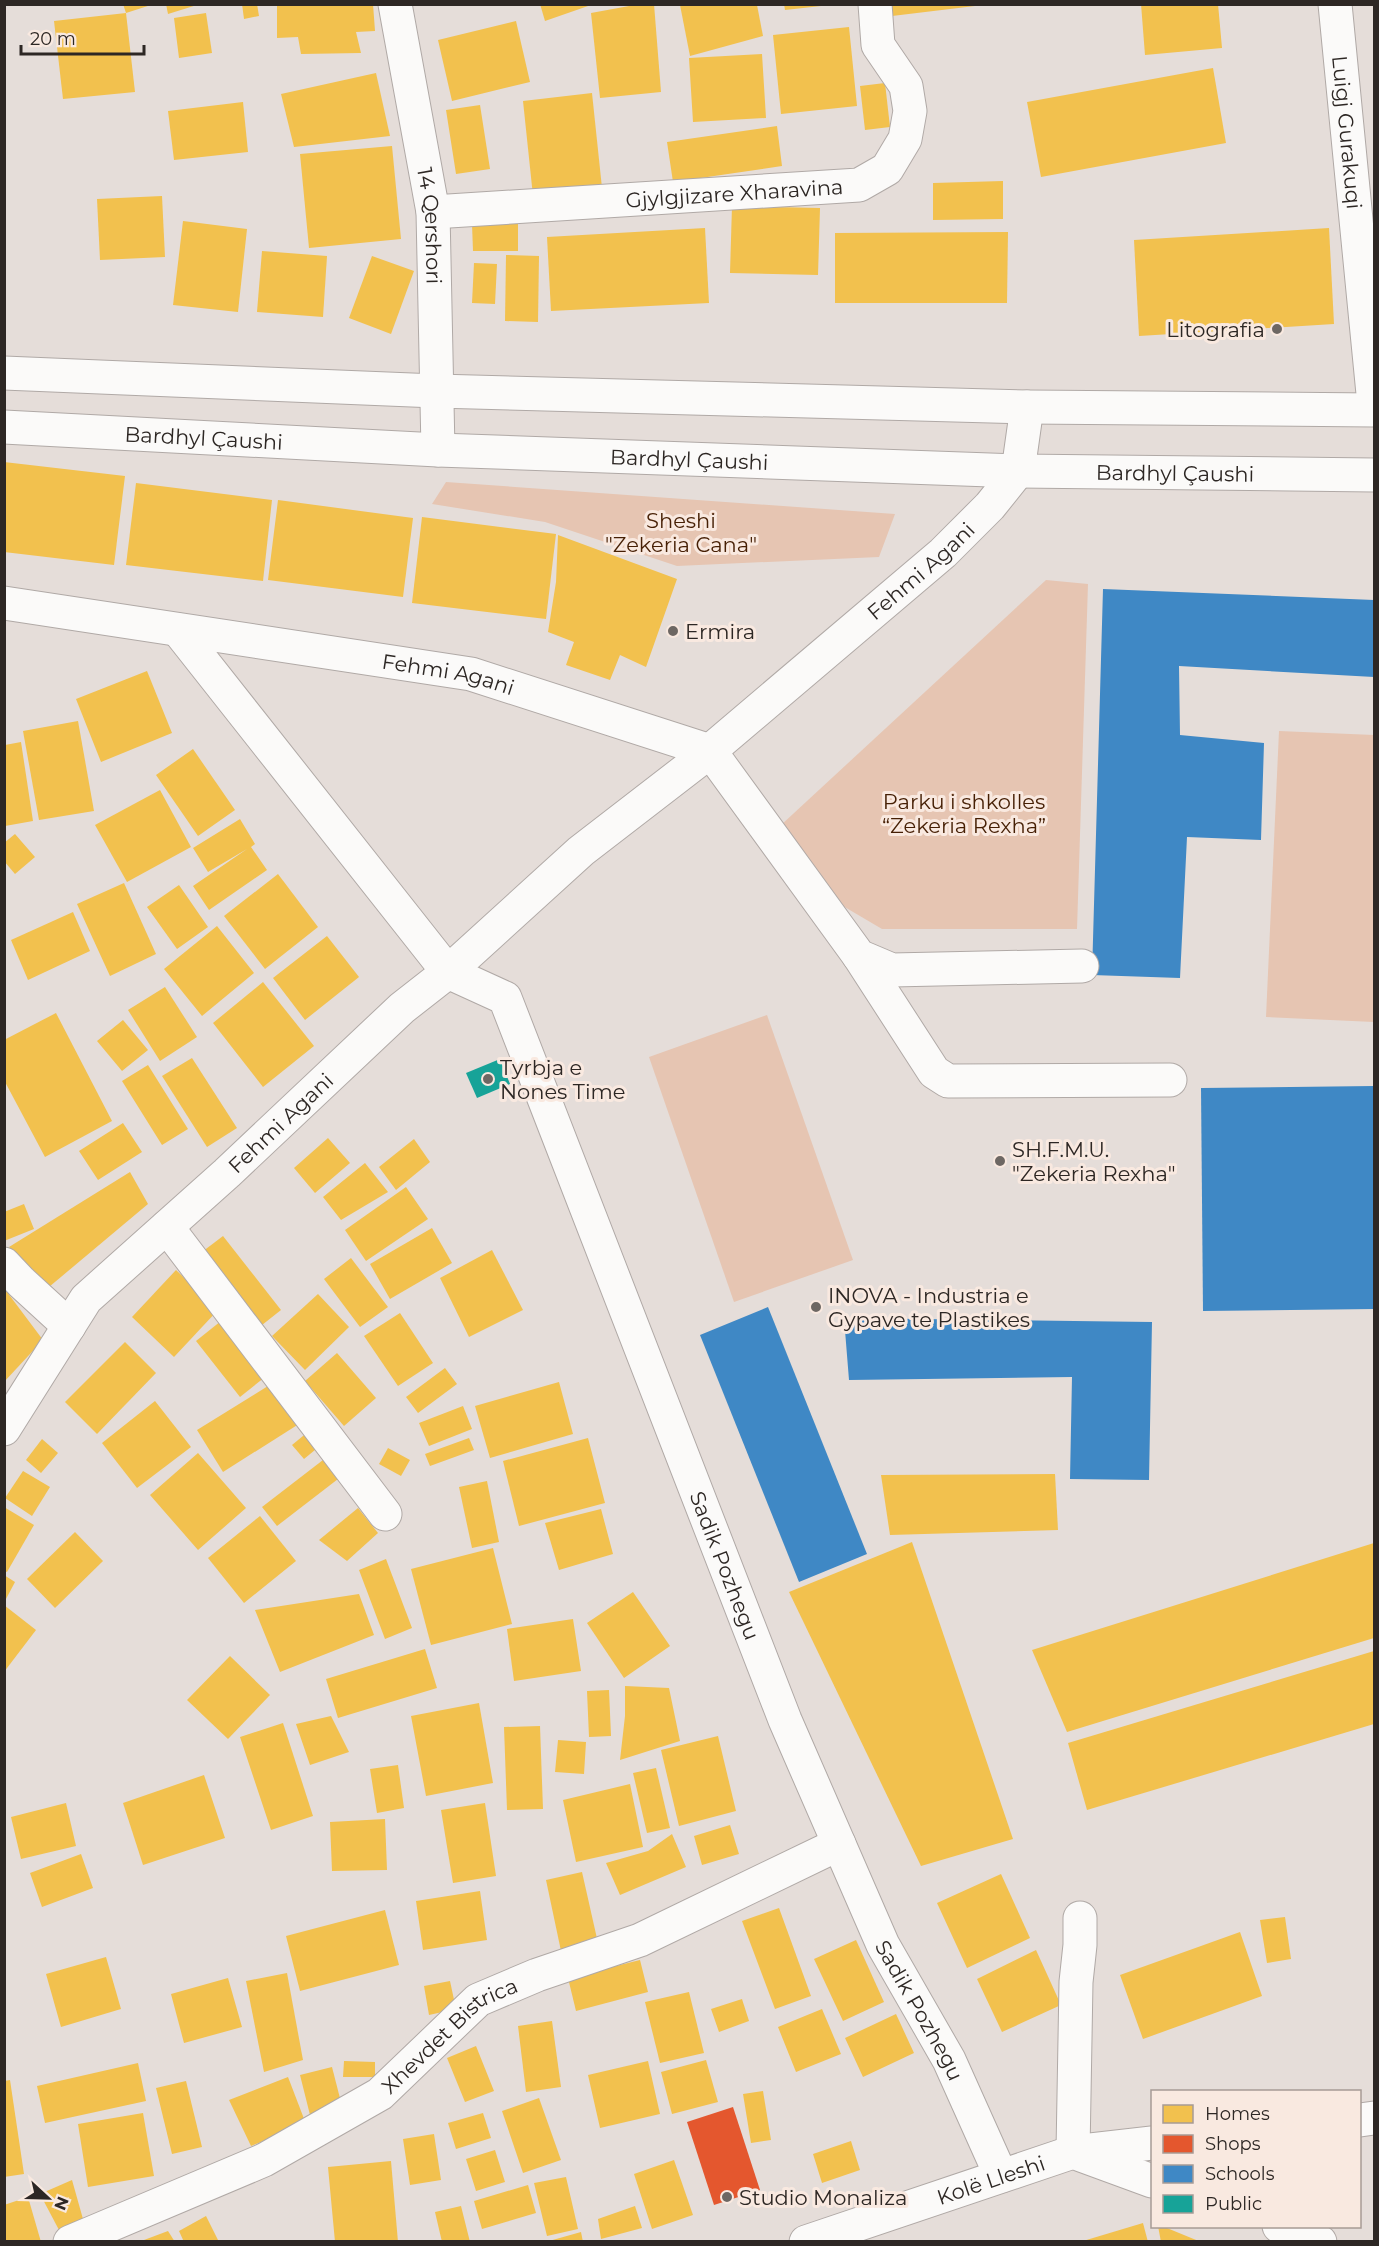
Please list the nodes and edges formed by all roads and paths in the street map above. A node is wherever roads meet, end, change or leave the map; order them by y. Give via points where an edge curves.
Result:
1 (395, 4) edge
2 (875, 4) edge
3 (1335, 4) edge
4 (433, 212) junction
5 (4, 373) edge
6 (436, 391) junction
7 (1374, 404) edge
8 (1027, 407) junction
9 (1374, 410) edge
10 (4, 427) edge
11 (438, 450) junction
12 (1018, 471) junction
13 (1374, 475) edge
14 (4, 603) edge
15 (178, 630) junction
16 (710, 751) junction
17 (859, 956) junction
18 (1082, 966) dead end
19 (448, 972) junction
20 (1170, 1080) dead end
21 (167, 1227) junction
22 (4, 1264) edge
23 (69, 1326) junction
24 (4, 1429) edge
25 (385, 1514) dead end
26 (839, 1844) junction
27 (1080, 1918) dead end
28 (1151, 2143) edge
29 (1073, 2152) junction
30 (1002, 2176) junction
31 (1151, 2181) edge
32 (1284, 2228) edge
33 (70, 2241) edge
34 (806, 2241) edge
35 (1320, 2241) edge

1 - 4 street, 14 Qershori
2 - 4 street, Gjylgjizare Xharavina via 878,45 906,86 910,111 905,139 887,169 859,185
3 - 7 street, Luigj Gurakuqi
4 - 6 street, 14 Qershori
5 - 6 street
6 - 8 street
6 - 11 street, 14 Qershori
8 - 9 street
8 - 12 street
10 - 11 street, Bardhyl Çaushi
11 - 12 street, Bardhyl Çaushi
12 - 13 street, Bardhyl Çaushi
12 - 16 street, Fehmi Agani via 943,553
14 - 15 street, Fehmi Agani
15 - 16 street, Fehmi Agani via 471,674
15 - 19 street
16 - 17 street
16 - 19 street, Fehmi Agani via 581,851
17 - 18 street via 892,970
17 - 20 street via 934,1072 948,1081
19 - 21 street, Fehmi Agani via 402,1008
19 - 26 street, Sadik Pozhegu via 505,998 785,1720
21 - 23 street, Fehmi Agani via 86,1299
21 - 25 street
22 - 23 street
23 - 24 street, Fehmi Agani
26 - 30 street, Sadik Pozhegu via 883,1945 949,2060
26 - 33 street, Xhevdet Bistrica via 640,1940 478,2000 380,2094 264,2160
27 - 29 street
28 - 29 street, Kolë Lleshi
29 - 30 street, Kolë Lleshi
29 - 31 street
30 - 34 street, Kolë Lleshi
32 - 35 street

